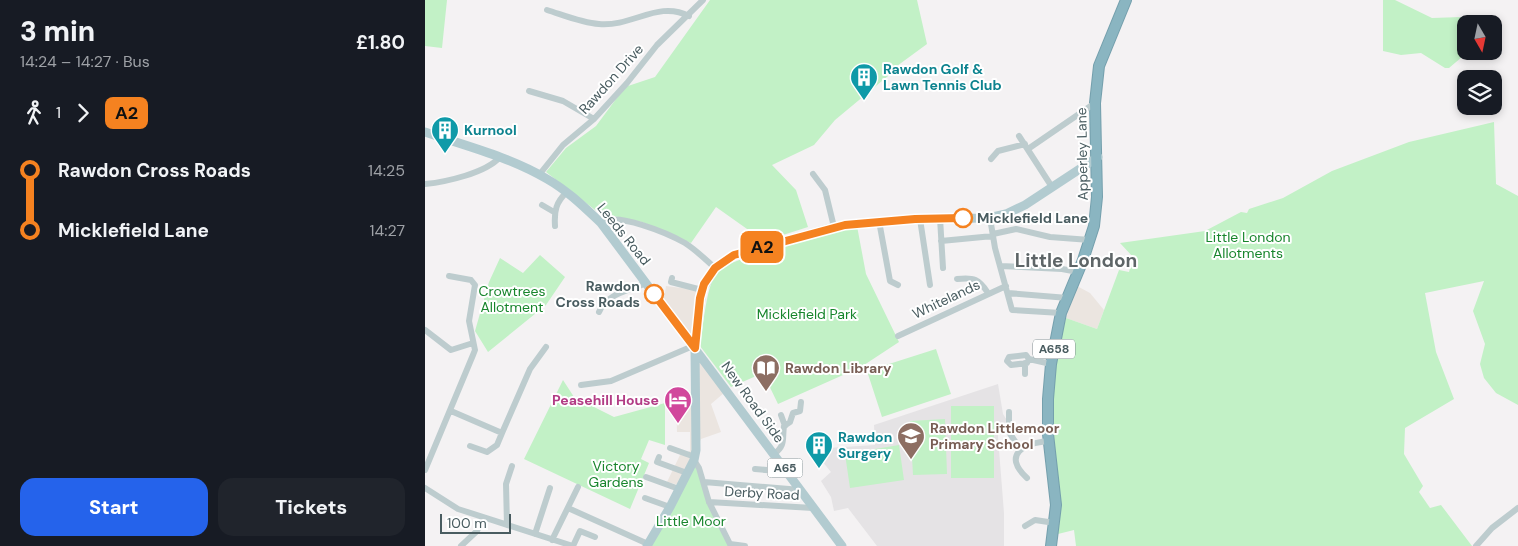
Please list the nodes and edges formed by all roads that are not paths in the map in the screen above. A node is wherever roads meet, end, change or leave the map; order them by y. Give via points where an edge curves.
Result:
1 (703, 0) edge
2 (1126, 0) edge
3 (547, 10) dead end
4 (689, 16) junction
5 (529, 91) dead end
6 (1095, 103) junction
7 (594, 119) junction
8 (425, 132) edge
9 (1019, 136) dead end
10 (1026, 147) junction
11 (1094, 155) junction
12 (500, 157) junction
13 (991, 159) dead end
14 (813, 174) dead end
15 (539, 175) junction
16 (425, 184) edge
17 (1052, 187) junction
18 (567, 192) junction
19 (542, 205) dead end
20 (554, 212) junction
21 (939, 218) junction
22 (990, 218) junction
23 (919, 219) junction
24 (879, 221) junction
25 (601, 223) junction
26 (555, 226) dead end
27 (834, 227) junction
28 (993, 235) junction
29 (1090, 240) junction
30 (941, 241) junction
31 (1000, 266) junction
32 (715, 268) junction
33 (943, 268) dead end
34 (1078, 272) junction
35 (449, 276) dead end
36 (672, 278) dead end
37 (957, 279) dead end
38 (645, 283) junction
39 (898, 285) dead end
40 (930, 285) dead end
41 (1006, 286) junction
42 (701, 290) junction
43 (988, 293) junction
44 (1008, 293) junction
45 (1068, 298) junction
46 (599, 312) dead end
47 (1061, 313) junction
48 (697, 328) junction
49 (425, 330) edge
50 (682, 332) junction
51 (898, 336) dead end
52 (473, 343) junction
53 (546, 347) dead end
54 (694, 347) junction
55 (1051, 364) junction
56 (1025, 374) dead end
57 (581, 386) dead end
58 (801, 402) dead end
59 (451, 411) junction
60 (1009, 412) dead end
61 (781, 415) dead end
62 (785, 426) junction
63 (502, 433) junction
64 (1049, 441) junction
65 (470, 446) dead end
66 (670, 448) dead end
67 (1020, 449) junction
68 (774, 454) junction
69 (659, 456) dead end
70 (694, 458) junction
71 (512, 466) dead end
72 (785, 468) junction
73 (755, 469) dead end
74 (425, 470) edge
75 (687, 473) junction
76 (645, 477) dead end
77 (1027, 478) dead end
78 (704, 482) junction
79 (578, 487) dead end
80 (425, 488) edge
81 (550, 488) dead end
82 (679, 490) junction
83 (801, 490) junction
84 (645, 498) dead end
85 (709, 502) junction
86 (670, 507) junction
87 (568, 508) junction
88 (813, 508) junction
89 (1518, 508) edge
90 (483, 518) junction
91 (1055, 523) junction
92 (507, 525) junction
93 (1025, 526) dead end
94 (535, 534) junction
95 (595, 537) dead end
96 (552, 540) junction
97 (648, 545) edge
98 (731, 545) edge
99 (461, 546) edge
100 (573, 546) edge
101 (745, 546) edge
102 (842, 546) edge
103 (1051, 546) edge
104 (1476, 546) edge

1 - 4 street, Rawdon Drive
2 - 6 highway, Apperley Lane / A658 via 1099,66
3 - 4 street via 599,24 617,23 666,5 680,8
4 - 7 street, Rawdon Drive via 657,45
5 - 7 street via 563,101
6 - 10 street
6 - 11 highway, Apperley Lane / A658
7 - 15 street, Rawdon Drive via 563,145
8 - 12 main road, Leeds Road / A65
9 - 10 street
10 - 13 street via 998,152
10 - 17 street
11 - 17 main road
11 - 29 highway, Apperley Lane / A658 via 1096,212
12 - 15 main road, Leeds Road / A65
12 - 16 street via 495,163 461,176
14 - 27 street via 825,190
15 - 18 main road, Leeds Road / A65
17 - 22 main road via 1016,210
18 - 20 street via 559,199
18 - 25 main road, Leeds Road / A65
19 - 20 street
20 - 26 street
21 - 22 main road
21 - 23 main road
21 - 30 street
22 - 28 street
23 - 24 main road
23 - 40 street
24 - 27 main road
24 - 39 street via 889,281
25 - 32 street via 612,219 655,230 686,244
25 - 38 main road, Leeds Road / A65
27 - 32 main road via 734,255
28 - 29 street via 1016,229 1050,237
28 - 30 street
28 - 31 street
29 - 34 highway, Apperley Lane / A658
30 - 33 street
31 - 34 street
31 - 41 street
32 - 42 main road
34 - 45 highway, Apperley Lane / A658
35 - 52 street via 471,280 475,285 469,321
36 - 42 street via 671,282
37 - 43 street via 972,277 980,280
38 - 46 street via 609,298 603,302
38 - 50 main road, Leeds Road / A65
41 - 43 street, Whitelands
41 - 44 street
42 - 48 main road
43 - 51 street, Whitelands
44 - 45 street
44 - 47 street via 1012,310
45 - 47 highway, Apperley Lane / A658
47 - 55 highway, Apperley Lane / A658
48 - 50 main road
48 - 54 main road
49 - 52 street via 451,350
50 - 54 main road, Leeds Road / A65
52 - 59 street via 473,355
53 - 63 street via 530,369
54 - 57 street via 611,381
54 - 68 main road, New Road Side / A65
54 - 70 main road via 697,429
55 - 56 street via 1027,361
55 - 64 highway, Apperley Lane / A658
58 - 62 street via 800,411 793,413
59 - 63 street
59 - 74 street
60 - 67 street via 1009,432
61 - 62 street
62 - 68 street via 784,443
63 - 65 street via 497,445 487,452
64 - 67 street via 1034,442
64 - 91 highway, Apperley Lane / A658
66 - 70 street
67 - 77 street via 1017,465
68 - 72 main road, New Road Side / A65
69 - 75 street via 657,462
70 - 75 main road
70 - 78 street
71 - 92 street via 506,484
72 - 73 street via 777,471
72 - 83 main road, New Road Side / A65
75 - 82 main road
76 - 82 street
78 - 83 street
78 - 85 street
79 - 87 street
80 - 90 street via 458,509
81 - 94 street
82 - 86 main road
83 - 88 main road, New Road Side / A65
84 - 86 street
85 - 88 street, Derby Road
85 - 98 street
86 - 97 main road
87 - 96 street
87 - 97 street
88 - 102 main road, New Road Side / A65
89 - 104 street via 1492,528
90 - 92 street
90 - 99 street via 477,531
91 - 93 street via 1035,520
91 - 103 highway, Apperley Lane / A658
92 - 94 street
94 - 96 street
95 - 100 street via 580,531
96 - 100 street
98 - 101 street

